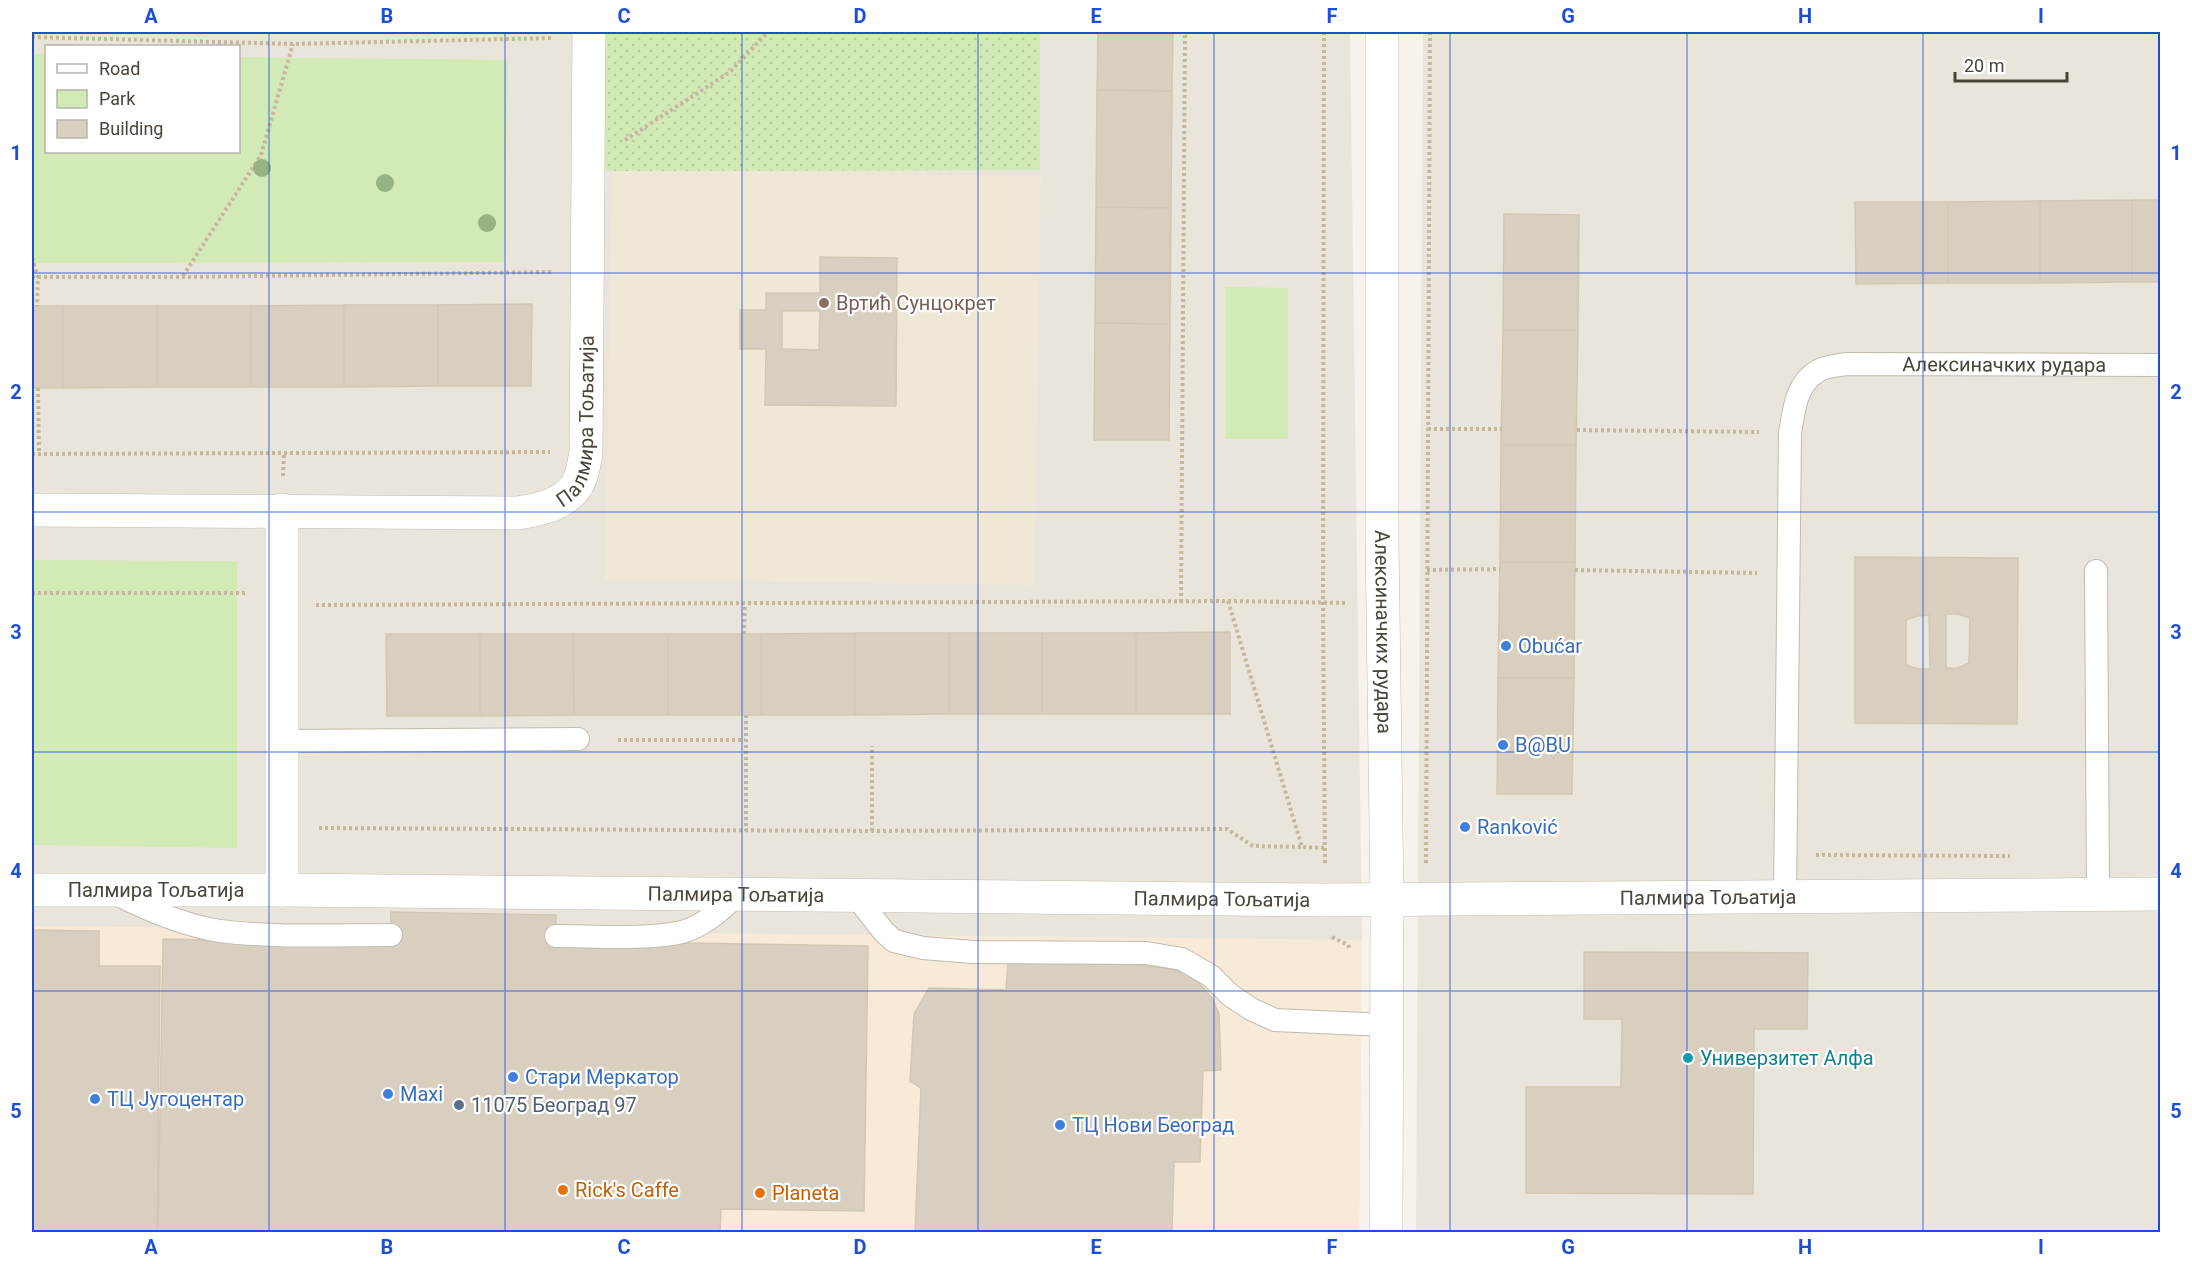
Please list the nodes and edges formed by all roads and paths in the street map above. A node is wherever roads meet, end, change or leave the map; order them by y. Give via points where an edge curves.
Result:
1 (768, 32) edge
2 (1185, 32) edge
3 (1324, 32) edge
4 (1382, 32) edge
5 (1430, 32) edge
6 (589, 34) edge
7 (32, 37) edge
8 (293, 44) junction
9 (588, 162) junction
10 (32, 258) edge
11 (588, 272) junction
12 (32, 277) edge
13 (38, 277) junction
14 (182, 277) junction
15 (37, 306) dead end
16 (2160, 365) edge
17 (38, 388) dead end
18 (1428, 429) junction
19 (1502, 429) dead end
20 (1577, 430) dead end
21 (1790, 433) junction
22 (586, 452) junction
23 (32, 454) edge
24 (39, 454) junction
25 (32, 510) edge
26 (282, 510) junction
27 (1500, 569) dead end
28 (1427, 570) junction
29 (1575, 570) dead end
30 (2096, 571) dead end
31 (1789, 574) junction
32 (32, 593) edge
33 (249, 593) dead end
34 (1228, 601) junction
35 (1181, 602) junction
36 (1323, 603) junction
37 (1383, 603) junction
38 (745, 604) junction
39 (282, 605) junction
40 (744, 634) dead end
41 (746, 715) dead end
42 (578, 739) dead end
43 (618, 740) dead end
44 (745, 740) junction
45 (282, 741) junction
46 (872, 746) dead end
47 (282, 828) junction
48 (746, 831) junction
49 (872, 831) junction
50 (1302, 847) junction
51 (1324, 848) junction
52 (1785, 855) junction
53 (2017, 856) dead end
54 (32, 890) edge
55 (109, 890) junction
56 (282, 890) junction
57 (2098, 893) junction
58 (2160, 894) edge
59 (736, 895) junction
60 (855, 896) junction
61 (1785, 897) junction
62 (1325, 900) junction
63 (1387, 900) junction
64 (1426, 900) junction
65 (391, 935) dead end
66 (556, 936) dead end
67 (1386, 1025) junction
68 (1386, 1233) edge

1 - 9 path via 730,72 701,93
2 - 35 path
3 - 36 path
4 - 37 street, Алексиначких рудара
5 - 18 path
6 - 8 path
6 - 9 street, Палмира Тољатија
7 - 8 path
8 - 14 path via 261,155
9 - 11 street, Палмира Тољатија
10 - 13 path
11 - 14 path
11 - 22 street, Палмира Тољатија
12 - 13 path
13 - 14 path
13 - 15 path
16 - 21 lane, Алексиначких рудара via 1846,364 1819,370 1806,382 1796,398
17 - 24 path
18 - 19 path
18 - 28 path
20 - 21 path
21 - 31 lane, Алексиначких рудара
22 - 24 path
22 - 26 street, Палмира Тољатија via 576,486 542,509 517,513
23 - 24 path
25 - 26 street, Палмира Тољатија
26 - 39 street
27 - 28 path
28 - 64 path
29 - 31 path
30 - 57 lane
31 - 52 lane, Алексиначких рудара
32 - 33 path
34 - 35 path
34 - 36 path
34 - 50 path
35 - 38 path
36 - 37 path
36 - 51 path
37 - 63 street, Алексиначких рудара
38 - 39 path
38 - 40 path
39 - 45 street
41 - 44 path
42 - 45 lane
43 - 44 path
44 - 48 path
45 - 47 street
46 - 49 path
47 - 48 path
47 - 56 street
48 - 49 path
49 - 50 path via 1227,829 1253,846
50 - 51 path
51 - 62 path
52 - 53 path
52 - 61 lane, Алексиначких рудара
54 - 55 street, Палмира Тољатија
55 - 56 street, Палмира Тољатија
55 - 65 lane via 135,904 219,931
56 - 59 street, Палмира Тољатија
57 - 58 street, Палмира Тољатија
57 - 61 street, Палмира Тољатија
59 - 60 street, Палмира Тољатија
59 - 66 lane via 682,932
60 - 62 street, Палмира Тољатија
60 - 67 lane via 894,941 973,952 1146,953 1182,959 1211,976 1251,1009 1275,1020
61 - 64 street, Палмира Тољатија
62 - 63 street, Палмира Тољатија
63 - 64 street, Палмира Тољатија
63 - 67 street, Алексиначких рудара
67 - 68 street, Алексиначких рудара

